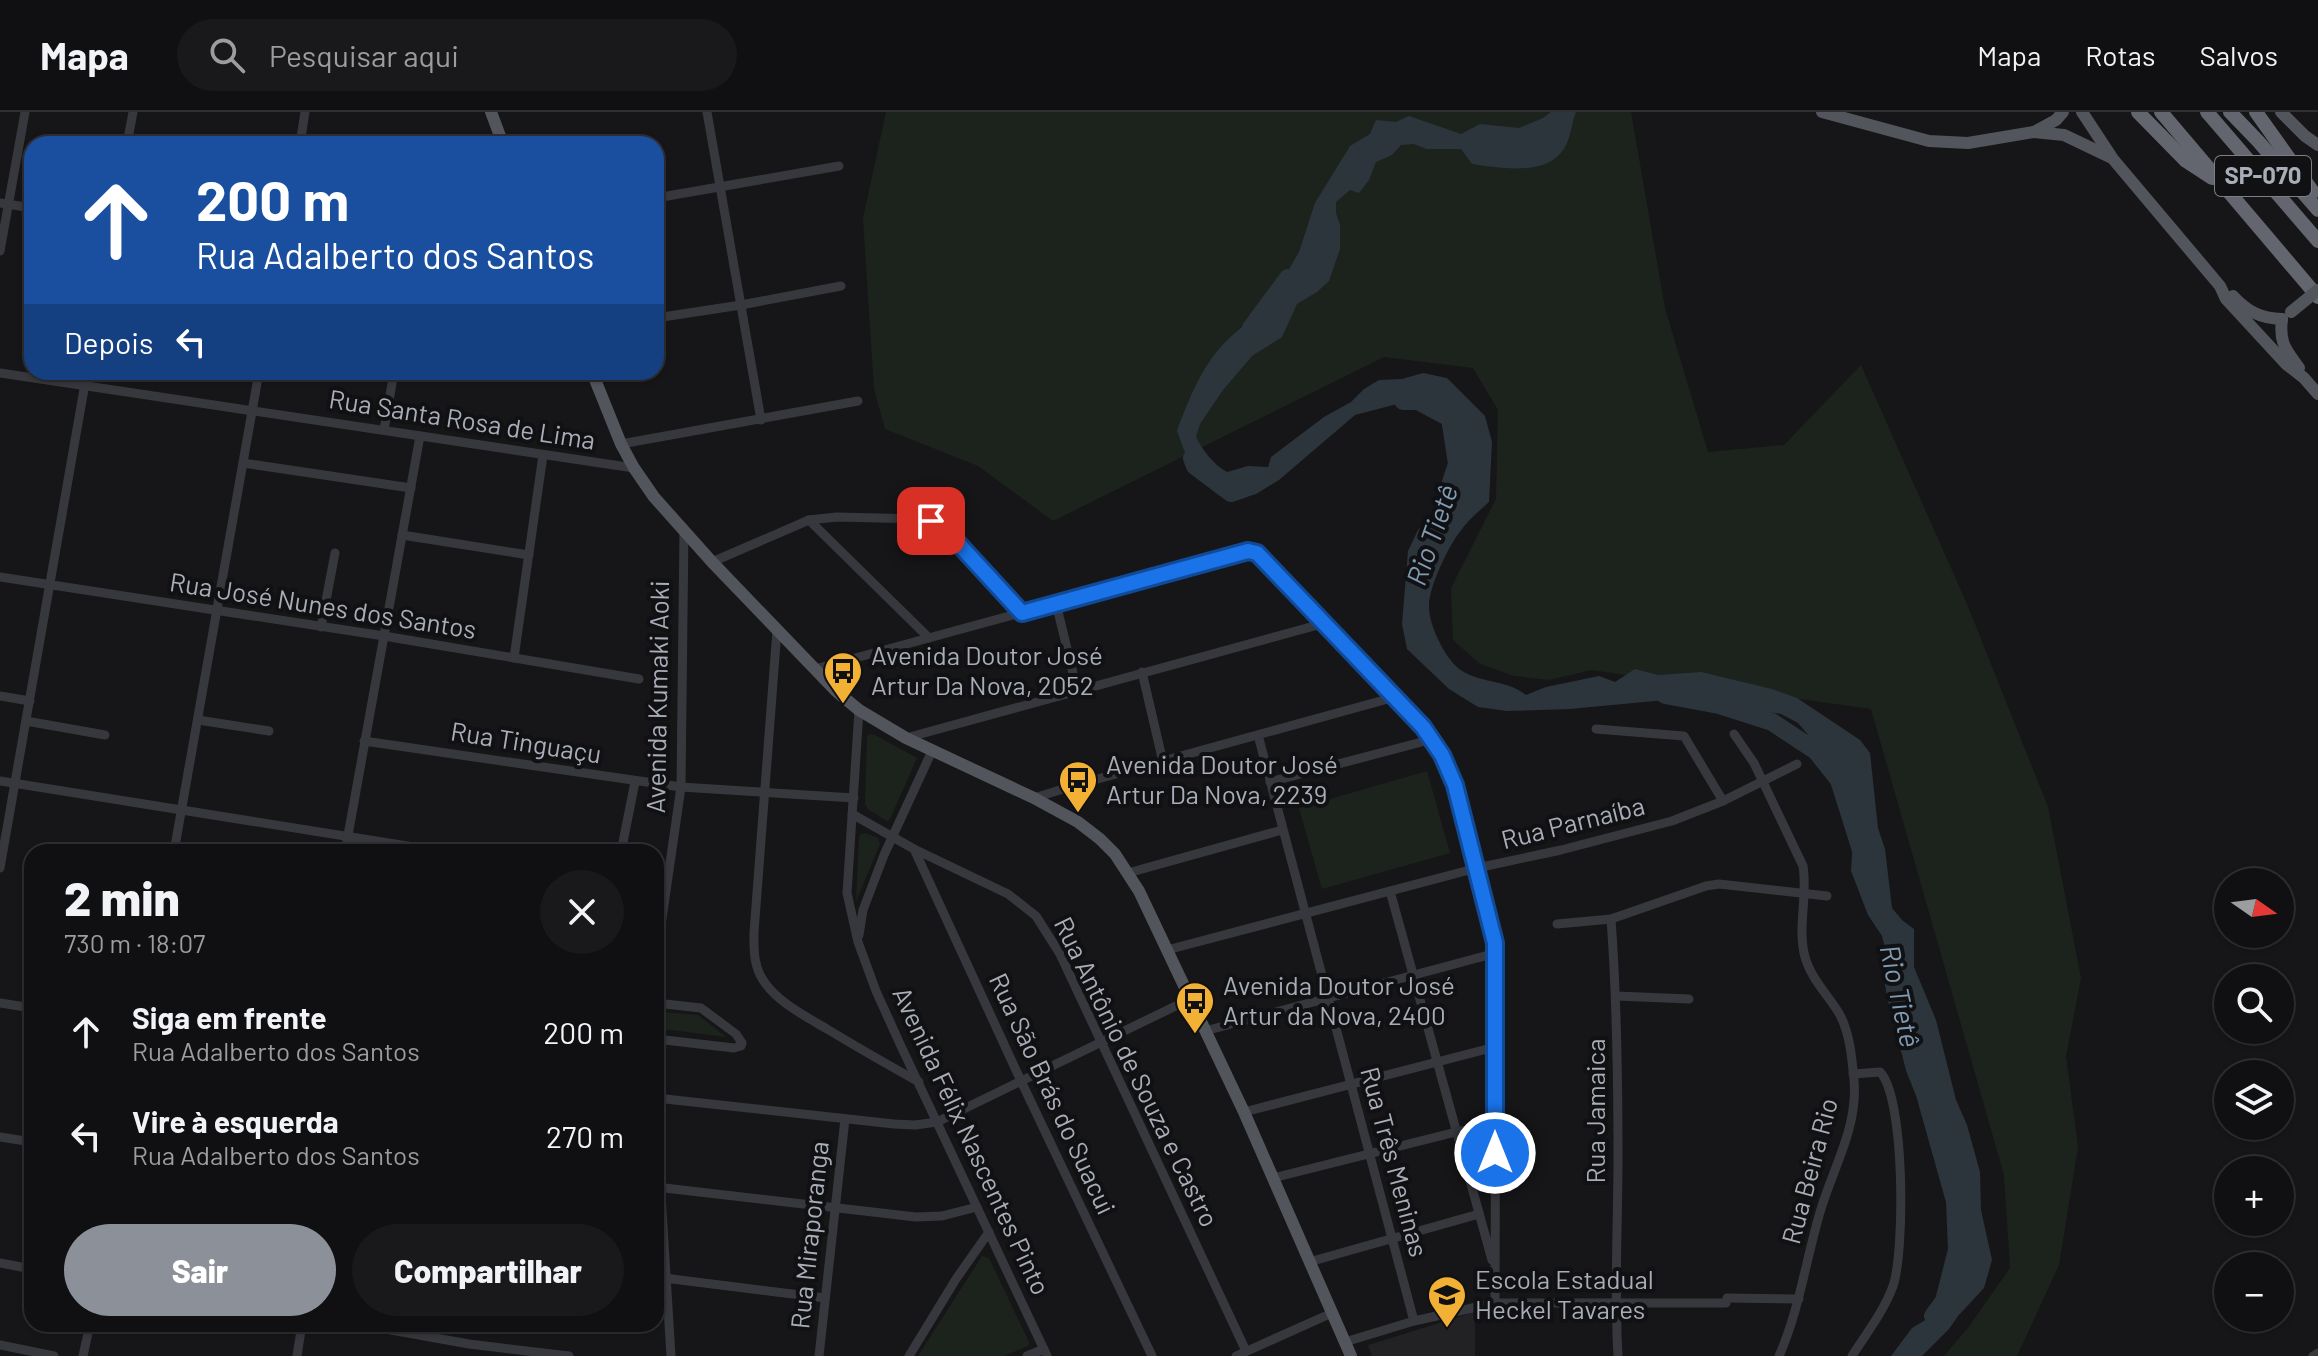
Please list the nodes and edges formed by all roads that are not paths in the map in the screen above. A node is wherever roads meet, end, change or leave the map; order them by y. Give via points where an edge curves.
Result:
1 (25, 112) edge
2 (133, 112) edge
3 (305, 112) edge
4 (491, 112) edge
5 (707, 112) edge
6 (1822, 112) edge
7 (2063, 112) edge
8 (2082, 112) edge
9 (2138, 112) edge
10 (2161, 112) edge
11 (2207, 112) edge
12 (2230, 112) edge
13 (2256, 112) edge
14 (2281, 112) edge
15 (2034, 132) junction
16 (128, 136) edge
17 (301, 136) edge
18 (500, 136) edge
19 (2318, 145) edge
20 (2113, 159) junction
21 (839, 166) dead end
22 (2223, 185) junction
23 (719, 187) junction
24 (664, 197) edge
25 (2318, 199) edge
26 (4, 204) edge
27 (24, 207) edge
28 (2318, 210) edge
29 (2318, 241) edge
30 (0, 251) edge
31 (841, 286) dead end
32 (2220, 286) junction
33 (2318, 290) edge
34 (2318, 297) edge
35 (741, 305) junction
36 (2287, 316) junction
37 (664, 317) edge
38 (0, 373) edge
39 (24, 377) edge
40 (2304, 378) junction
41 (46, 380) edge
42 (86, 380) edge
43 (258, 380) edge
44 (393, 380) edge
45 (595, 380) edge
46 (85, 386) junction
47 (2318, 394) edge
48 (858, 401) dead end
49 (252, 412) junction
50 (761, 420) junction
51 (384, 430) junction
52 (420, 436) junction
53 (621, 444) junction
54 (543, 455) junction
55 (243, 463) junction
56 (634, 468) junction
57 (411, 488) junction
58 (809, 520) junction
59 (684, 529) junction
60 (402, 535) junction
61 (335, 553) dead end
62 (529, 555) junction
63 (712, 562) junction
64 (0, 577) edge
65 (50, 585) junction
66 (1056, 603) junction
67 (217, 612) junction
68 (1022, 613) junction
69 (1325, 623) junction
70 (321, 627) junction
71 (777, 630) junction
72 (384, 636) junction
73 (929, 638) junction
74 (514, 658) junction
75 (815, 669) junction
76 (1142, 672) junction
77 (639, 679) dead end
78 (1077, 690) junction
79 (0, 696) edge
80 (1395, 697) junction
81 (30, 701) junction
82 (859, 710) junction
83 (198, 720) junction
84 (26, 721) junction
85 (1596, 729) dead end
86 (269, 731) dead end
87 (1734, 734) dead end
88 (105, 735) dead end
89 (1258, 735) junction
90 (906, 738) junction
91 (1433, 739) junction
92 (364, 741) junction
93 (932, 751) junction
94 (1163, 762) junction
95 (1797, 764) dead end
96 (0, 781) edge
97 (635, 782) junction
98 (1270, 782) junction
99 (1764, 782) junction
100 (15, 784) junction
101 (681, 787) junction
102 (765, 792) junction
103 (854, 798) junction
104 (1034, 798) junction
105 (1723, 801) junction
106 (181, 809) junction
107 (852, 814) junction
108 (1282, 830) junction
109 (348, 836) junction
110 (892, 837) junction
111 (175, 844) edge
112 (346, 844) edge
113 (396, 844) edge
114 (623, 844) edge
115 (914, 849) junction
116 (0, 868) edge
117 (1477, 868) junction
118 (1128, 873) junction
119 (1390, 891) junction
120 (1805, 894) junction
121 (1827, 896) dead end
122 (664, 905) edge
123 (1305, 914) junction
124 (1611, 919) junction
125 (1557, 924) dead end
126 (858, 942) junction
127 (1167, 950) junction
128 (1496, 953) junction
129 (1414, 973) junction
130 (1616, 996) junction
131 (1327, 998) junction
132 (1190, 999) junction
133 (1689, 999) dead end
134 (0, 1003) edge
135 (664, 1004) edge
136 (24, 1007) edge
137 (1205, 1031) junction
138 (664, 1040) edge
139 (1101, 1042) junction
140 (1495, 1047) junction
141 (1437, 1061) junction
142 (1853, 1074) junction
143 (1021, 1081) junction
144 (919, 1083) junction
145 (1350, 1084) junction
146 (664, 1099) edge
147 (1244, 1112) junction
148 (845, 1119) junction
149 (937, 1122) junction
150 (1496, 1125) junction
151 (1456, 1132) junction
152 (0, 1137) edge
153 (24, 1141) edge
154 (1368, 1153) junction
155 (1273, 1178) junction
156 (664, 1188) edge
157 (835, 1207) junction
158 (977, 1207) junction
159 (1479, 1214) junction
160 (989, 1232) junction
161 (1392, 1239) junction
162 (1309, 1262) junction
163 (0, 1263) edge
164 (24, 1268) edge
165 (1496, 1271) junction
166 (664, 1278) edge
167 (664, 1295) edge
168 (825, 1298) junction
169 (1799, 1299) junction
170 (1495, 1303) junction
171 (1615, 1303) junction
172 (1332, 1313) junction
173 (1414, 1321) junction
174 (88, 1332) edge
175 (301, 1332) edge
176 (396, 1332) edge
177 (1345, 1342) junction
178 (0, 1345) edge
179 (1246, 1351) junction
180 (492, 1352) edge
181 (1046, 1352) edge
182 (54, 1356) edge
183 (83, 1356) edge
184 (297, 1356) edge
185 (569, 1356) edge
186 (671, 1356) edge
187 (819, 1356) edge
188 (909, 1356) edge
189 (1027, 1356) edge
190 (1152, 1356) edge
191 (1236, 1356) edge
192 (1351, 1356) edge
193 (1618, 1356) edge
194 (1779, 1356) edge
195 (1852, 1356) edge

1 - 26 street
2 - 16 street
3 - 17 street
4 - 18 main road
5 - 23 street
6 - 15 main road via 1929,141 1968,143
7 - 15 main road
8 - 20 main road
9 - 22 highway via 2186,161
10 - 22 highway, SP-070
11 - 29 highway, SP-070
12 - 28 highway
13 - 25 highway
14 - 19 main road
15 - 20 main road via 2076,139
20 - 32 main road
21 - 23 street
22 - 34 highway, SP-070
23 - 24 street
23 - 35 street
26 - 27 street
26 - 30 street
31 - 35 street
32 - 36 main road via 2258,316
32 - 40 main road via 2226,299
33 - 36 main road, bridge
35 - 37 street
35 - 50 street
36 - 40 main road via 2280,336
38 - 39 street, Rua Santa Rosa de Lima
40 - 47 main road
41 - 46 street, Rua Santa Rosa de Lima
42 - 46 street
43 - 49 street
44 - 51 street
45 - 53 main road
46 - 49 street, Rua Santa Rosa de Lima
46 - 65 street
48 - 50 street
49 - 51 street, Rua Santa Rosa de Lima
49 - 55 street
50 - 53 street
51 - 52 street, Rua Santa Rosa de Lima
52 - 54 street, Rua Santa Rosa de Lima
52 - 57 street
53 - 56 main road
54 - 56 street, Rua Santa Rosa de Lima
54 - 62 street
55 - 57 street
55 - 67 street
56 - 59 main road
57 - 60 street
58 - 63 street
58 - 68 street via 931,521 944,528
58 - 73 street
59 - 63 main road
59 - 101 street, Avenida Kumaki Aoki
60 - 62 street
60 - 72 street
61 - 70 street
62 - 74 street
63 - 71 main road
64 - 65 street, Rua José Nunes dos Santos
65 - 67 street, Rua José Nunes dos Santos
65 - 81 street
66 - 68 street
66 - 69 street via 1253,551
66 - 78 street
67 - 70 street, Rua José Nunes dos Santos
67 - 83 street
68 - 73 street
69 - 76 street
69 - 80 street
70 - 72 street, Rua José Nunes dos Santos
71 - 75 main road
71 - 102 street
72 - 74 street, Rua José Nunes dos Santos
72 - 92 street
73 - 75 street
74 - 77 street, Rua José Nunes dos Santos
75 - 82 main road
76 - 78 street
76 - 94 street
78 - 90 street
79 - 81 street
80 - 89 street
80 - 91 street
81 - 84 street
82 - 90 main road
82 - 103 street, Avenida Félix Nascentes Pinto
83 - 86 street
83 - 106 street
84 - 88 street
84 - 100 street
85 - 105 street via 1684,736
87 - 99 street, Rua Beira Rio
89 - 94 street
89 - 98 street, Rua Três Meninas
90 - 93 main road
91 - 98 street
91 - 117 street via 1455,785
92 - 97 street, Rua Tinguaçu
92 - 109 street
93 - 104 main road
93 - 110 street
94 - 104 street
95 - 99 street, Rua Parnaíba
96 - 100 street
97 - 101 street, Rua Tinguaçu
97 - 114 street
98 - 108 street, Rua Três Meninas
99 - 105 street, Rua Parnaíba
99 - 120 street, Rua Beira Rio via 1800,859
100 - 106 street
100 - 116 street
101 - 102 street, Rua Tinguaçu
101 - 122 street, Avenida Kumaki Aoki
102 - 103 street, Rua Tinguaçu
102 - 144 street via 754,932 758,971 778,997 805,1016
103 - 107 street, Avenida Félix Nascentes Pinto
104 - 118 main road via 1090,830
105 - 117 street, Rua Parnaíba via 1660,824
106 - 109 street
106 - 111 street
107 - 110 street, Rua Antônio de Souza e Castro
107 - 126 street, Avenida Félix Nascentes Pinto via 847,893
108 - 118 street
108 - 123 street, Rua Três Meninas
109 - 112 street
109 - 113 street
110 - 115 street, Rua Antônio de Souza e Castro
110 - 126 street via 863,910
115 - 139 street, Rua Antônio de Souza e Castro via 1008,894 1036,916
115 - 143 street, Rua São Brás do Suacui
117 - 119 street, Rua Parnaíba
117 - 128 street
118 - 127 main road
119 - 123 street, Rua Parnaíba
119 - 129 street
120 - 121 street
120 - 124 street via 1706,886
120 - 142 street, Rua Beira Rio via 1804,955 1842,1018
123 - 127 street, Rua Parnaíba
123 - 131 street, Rua Três Meninas
124 - 125 street
124 - 130 street, Rua Jamaica
126 - 144 street, Avenida Félix Nascentes Pinto
127 - 132 main road
128 - 129 street
128 - 140 street
129 - 131 street
129 - 141 street
130 - 133 street
130 - 171 street, Rua Jamaica
131 - 137 street
131 - 145 street, Rua Três Meninas
132 - 137 main road
132 - 139 street
134 - 136 street
135 - 138 street via 701,1008 742,1043 734,1048
137 - 147 main road
139 - 143 street
139 - 179 street, Rua Antônio de Souza e Castro
140 - 141 street
140 - 150 street
141 - 145 street
141 - 151 street
142 - 169 street, Rua Beira Rio via 1853,1116 1822,1206
142 - 195 street via 1880,1072 1884,1077 1893,1110 1902,1198 1890,1293
143 - 149 street
143 - 190 street, Rua São Brás do Suacui
144 - 149 street, Avenida Félix Nascentes Pinto
145 - 147 street
145 - 154 street, Rua Três Meninas
146 - 148 street
147 - 155 main road
148 - 149 street
148 - 157 street, Rua Miraporanga
149 - 158 street, Avenida Félix Nascentes Pinto
150 - 151 street
150 - 165 street
151 - 154 street
151 - 159 street
152 - 153 street
154 - 155 street
154 - 161 street, Rua Três Meninas
155 - 162 main road
156 - 157 street
157 - 158 street via 916,1217
157 - 168 street, Rua Miraporanga
158 - 160 street, Avenida Félix Nascentes Pinto
159 - 161 street
159 - 165 street
160 - 181 street, Avenida Félix Nascentes Pinto
160 - 188 street
161 - 162 street
161 - 173 street, Rua Três Meninas
162 - 172 main road
163 - 164 street
165 - 170 street
166 - 168 street
167 - 186 street
168 - 187 street, Rua Miraporanga
169 - 171 street
169 - 194 street, Rua Beira Rio
170 - 171 street
170 - 173 street
171 - 193 street, Rua Jamaica
172 - 177 main road
172 - 179 street
173 - 177 street
174 - 183 street
175 - 184 street
176 - 180 street
177 - 192 main road
178 - 182 street
179 - 191 street
180 - 185 street
181 - 189 street

